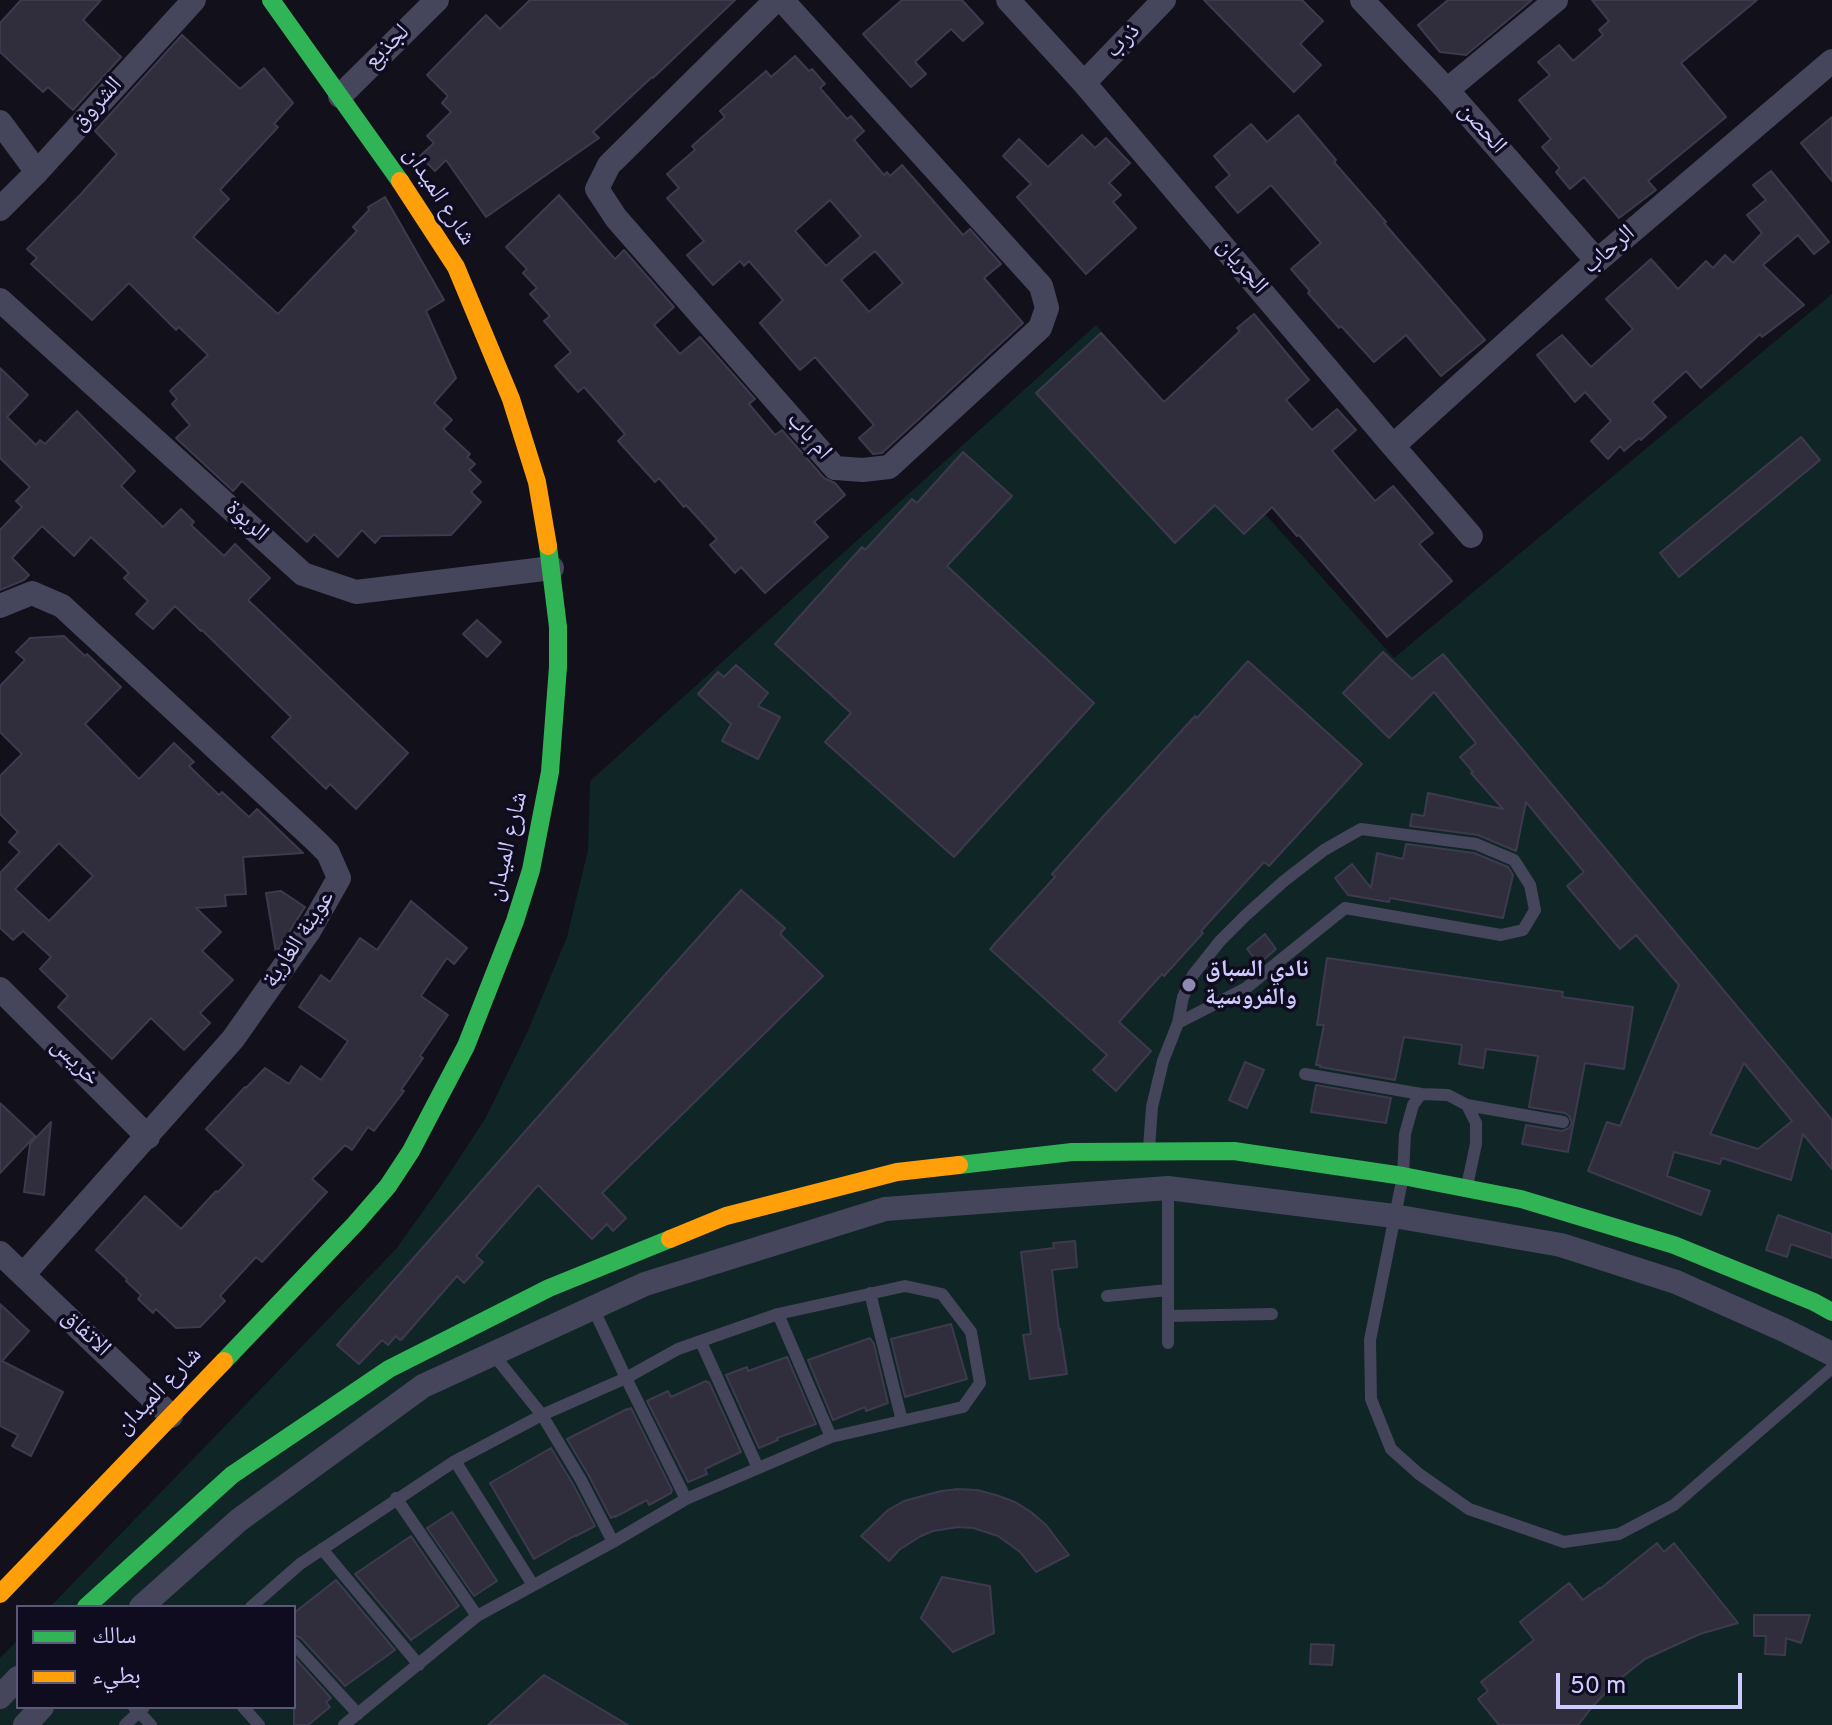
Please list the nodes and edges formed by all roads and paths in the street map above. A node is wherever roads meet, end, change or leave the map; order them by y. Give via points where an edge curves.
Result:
1 (194, 0) edge
2 (271, 0) edge
3 (437, 0) edge
4 (779, 0) edge
5 (1008, 0) edge
6 (1164, 0) edge
7 (1362, 0) edge
8 (1556, 0) edge
9 (1832, 61) edge
10 (1084, 83) junction
11 (1447, 90) junction
12 (340, 96) junction
13 (0, 122) edge
14 (37, 172) junction
15 (0, 209) edge
16 (1597, 261) junction
17 (0, 300) edge
18 (1393, 446) junction
19 (1471, 536) dead end
20 (552, 568) junction
21 (0, 606) edge
22 (0, 989) edge
23 (1178, 1023) junction
24 (1305, 1074) dead end
25 (1421, 1094) junction
26 (1467, 1105) junction
27 (1563, 1122) dead end
28 (148, 1137) junction
29 (1149, 1151) junction
30 (1403, 1176) junction
31 (1158, 1188) junction
32 (1467, 1188) junction
33 (1394, 1216) junction
34 (0, 1253) edge
35 (23, 1275) junction
36 (582, 1275) junction
37 (1168, 1290) junction
38 (870, 1293) junction
39 (1107, 1296) dead end
40 (593, 1308) junction
41 (1832, 1312) edge
42 (778, 1314) junction
43 (1272, 1314) dead end
44 (1168, 1316) junction
45 (480, 1323) junction
46 (701, 1342) junction
47 (1168, 1343) dead end
48 (493, 1354) junction
49 (1832, 1354) edge
50 (1832, 1368) edge
51 (626, 1378) junction
52 (542, 1415) junction
53 (171, 1416) junction
54 (902, 1421) junction
55 (831, 1437) junction
56 (455, 1461) junction
57 (758, 1468) junction
58 (396, 1498) junction
59 (686, 1499) junction
60 (613, 1542) junction
61 (322, 1549) junction
62 (533, 1585) junction
63 (0, 1594) edge
64 (136, 1596) edge
65 (95, 1605) edge
66 (256, 1605) edge
67 (477, 1616) junction
68 (296, 1646) edge
69 (419, 1665) junction
70 (16, 1680) edge
71 (0, 1697) edge
72 (40, 1709) edge
73 (139, 1709) edge
74 (245, 1709) edge
75 (358, 1714) junction
76 (25, 1725) edge
77 (125, 1725) edge
78 (151, 1725) edge
79 (259, 1725) edge
80 (344, 1725) edge

1 - 14 street, الشروق
2 - 12 street, شارع الميدان
3 - 12 street, لجذيع
4 - 4 street, ام باب via 609,165 597,189 616,218 835,468 889,467 1040,328 1047,308 1041,286
5 - 10 street, الجريان
6 - 10 street, ذرب
7 - 11 street, الحصن
8 - 11 street
9 - 16 street, الرحاب
10 - 18 street, الجريان
11 - 16 street, الحصن
12 - 20 street, شارع الميدان via 456,267 511,399 537,482
13 - 14 street
14 - 15 street, الشروق
16 - 18 street, الرحاب
17 - 20 street, الربوة via 303,574 356,592
18 - 19 street, الجريان
20 - 53 street, شارع الميدان via 558,667 550,772 531,870 466,1046 388,1186
21 - 28 street, عوينة الغارية via 32,593 62,606 316,841 339,878 309,931 233,1039
22 - 28 street, خريس
23 - 23 lane via 1246,988 1345,908 1501,935 1523,930 1535,910 1530,885 1514,860 1476,844 1361,829 1284,881 1220,941 1193,975
23 - 29 lane via 1152,1107
24 - 25 lane
25 - 26 lane via 1448,1095
25 - 30 lane via 1408,1119
26 - 27 lane
26 - 32 lane via 1476,1133
28 - 35 street, عوينة الغارية
29 - 30 street via 1234,1151
29 - 31 street
29 - 36 street via 1072,1152 897,1172 726,1216
30 - 32 street
30 - 33 lane
31 - 33 street
31 - 37 lane
31 - 40 street via 885,1209 645,1284
32 - 41 street via 1674,1245
33 - 49 street via 1561,1245 1676,1282
33 - 50 lane via 1370,1340 1371,1399 1391,1449 1469,1509 1564,1542 1619,1534 1674,1505
34 - 35 street, الاتفاق
35 - 53 street, الاتفاق
36 - 40 street
36 - 45 street
37 - 39 lane
37 - 44 lane
38 - 42 lane
38 - 54 lane
38 - 54 lane via 905,1286 942,1294 971,1332 980,1383 963,1407
40 - 48 street
40 - 51 lane
42 - 46 lane
42 - 55 lane
43 - 44 lane
44 - 47 lane
45 - 48 street
45 - 64 street via 389,1369 232,1475
46 - 51 lane
46 - 57 lane
48 - 52 lane
48 - 64 street via 423,1386
51 - 52 lane
51 - 59 lane
52 - 56 lane
52 - 60 lane
53 - 63 street, شارع الميدان
54 - 55 lane
55 - 57 lane
56 - 58 lane
56 - 62 lane
57 - 59 lane
58 - 61 lane
58 - 67 lane
59 - 60 lane
60 - 62 lane
61 - 66 lane
61 - 69 lane
62 - 67 lane
64 - 65 street
67 - 69 lane
68 - 75 lane
69 - 75 lane
70 - 71 street
72 - 76 street
73 - 77 lane
73 - 78 lane
74 - 79 lane
75 - 80 lane

